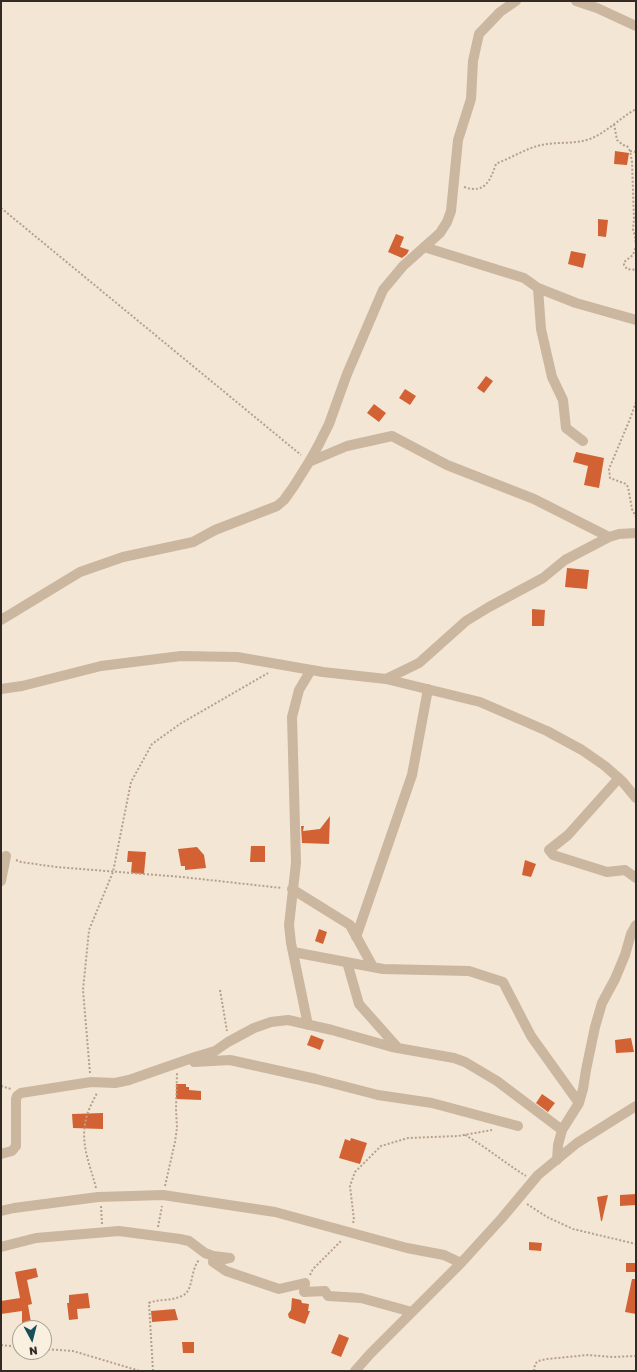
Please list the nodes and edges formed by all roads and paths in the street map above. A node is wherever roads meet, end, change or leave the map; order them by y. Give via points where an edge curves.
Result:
1 (516, 1) edge
2 (576, 1) edge
3 (636, 26) edge
4 (636, 109) edge
5 (614, 124) junction
6 (630, 151) junction
7 (636, 152) edge
8 (453, 185) junction
9 (1, 208) edge
10 (424, 247) junction
11 (636, 270) edge
12 (538, 288) junction
13 (636, 320) edge
14 (636, 402) edge
15 (583, 441) dead end
16 (309, 462) junction
17 (636, 517) edge
18 (636, 533) edge
19 (609, 537) junction
20 (1, 620) edge
21 (283, 664) junction
22 (311, 670) junction
23 (386, 679) junction
24 (1, 689) edge
25 (428, 689) junction
26 (619, 778) junction
27 (636, 798) edge
28 (6, 856) joint
29 (113, 872) junction
30 (636, 878) edge
31 (1, 881) edge
32 (292, 889) junction
33 (634, 930) edge
34 (356, 937) junction
35 (293, 952) junction
36 (347, 962) junction
37 (373, 967) junction
38 (220, 990) dead end
39 (308, 1025) junction
40 (228, 1042) junction
41 (398, 1048) junction
42 (178, 1062) junction
43 (96, 1082) junction
44 (579, 1103) junction
45 (636, 1106) edge
46 (518, 1126) dead end
47 (497, 1130) dead end
48 (562, 1130) junction
49 (464, 1135) junction
50 (1, 1154) edge
51 (557, 1160) junction
52 (534, 1181) junction
53 (163, 1195) junction
54 (98, 1197) junction
55 (518, 1199) junction
56 (1, 1211) edge
57 (348, 1232) junction
58 (102, 1233) junction
59 (156, 1235) junction
60 (636, 1244) edge
61 (1, 1248) edge
62 (205, 1253) junction
63 (461, 1263) junction
64 (305, 1283) junction
65 (412, 1312) junction
66 (1, 1345) edge
67 (12, 1346) edge
68 (52, 1350) edge
69 (636, 1356) edge
70 (1, 1371) edge
71 (140, 1371) edge
72 (153, 1371) edge
73 (355, 1371) edge
74 (534, 1371) edge

1 - 8 street via 500,12 479,34 473,61 471,99 458,140
2 - 3 street
4 - 5 path
5 - 6 path via 616,140 627,146
5 - 8 path via 588,139 546,144 519,152 496,164 488,183 479,188
6 - 7 path
6 - 11 path via 636,246 633,255 624,262 624,265 627,269
8 - 10 street via 451,211 447,222 440,233
9 - 16 path
10 - 12 street via 524,278
10 - 16 street via 403,266 383,290 329,424
12 - 13 street via 576,303
12 - 15 street via 541,329 552,377 563,400 566,428
14 - 17 path via 609,469 610,478 628,487
16 - 19 street via 347,446 392,436 447,465 534,499
16 - 20 street via 284,500 277,506 215,530 194,542 123,557 80,572
18 - 19 street
19 - 23 street via 565,560 544,578 489,606 466,621 419,662
21 - 22 street
21 - 24 street via 237,657 181,656 101,666
21 - 29 path via 180,724 152,744 131,782
22 - 23 street
22 - 32 street via 300,690 292,717 296,862
23 - 25 street
25 - 26 street via 480,702 548,731 582,750
25 - 34 street via 412,775
26 - 27 street
26 - 30 street via 568,835 550,850 554,855 607,872 625,870
28 - 29 path via 21,862 56,868
28 - 31 street
29 - 32 path
29 - 43 path via 89,930 83,990
32 - 34 street via 350,926
32 - 35 street via 289,925
33 - 44 street via 615,979 598,1013
34 - 37 street
35 - 36 street
35 - 39 street
36 - 37 street
36 - 41 street via 359,1004
37 - 44 street via 469,971 503,982 531,1036
38 - 40 path
39 - 40 street via 288,1020 272,1022
39 - 41 street
40 - 42 street via 215,1052
41 - 48 street via 465,1062 497,1081
42 - 43 street via 129,1080 115,1083
42 - 46 street via 230,1060 378,1095 432,1103
42 - 53 path via 177,1128
43 - 50 street via 18,1095 15,1105 16,1146 12,1151
43 - 54 path via 86,1118 83,1142
44 - 48 street
45 - 51 street via 577,1143
47 - 49 path
48 - 51 street
49 - 52 path
49 - 57 path via 408,1138 381,1146 355,1172 350,1186 354,1220
51 - 52 street
52 - 55 street
53 - 54 street
53 - 57 street via 275,1212
53 - 59 path
54 - 56 street
54 - 58 path
55 - 60 path via 573,1229
55 - 63 street
57 - 63 street via 444,1256
57 - 64 path via 313,1269
58 - 59 street via 118,1231
58 - 61 street via 36,1238
59 - 62 street via 189,1241
62 - 64 street via 230,1258 213,1262 226,1272 279,1289
62 - 72 path via 197,1263 186,1294 149,1303
63 - 65 street
64 - 65 street via 304,1292 325,1291 328,1296 361,1298
65 - 73 street
66 - 67 path
66 - 70 path
68 - 71 path via 73,1351
69 - 74 path via 588,1355 547,1359 538,1361

